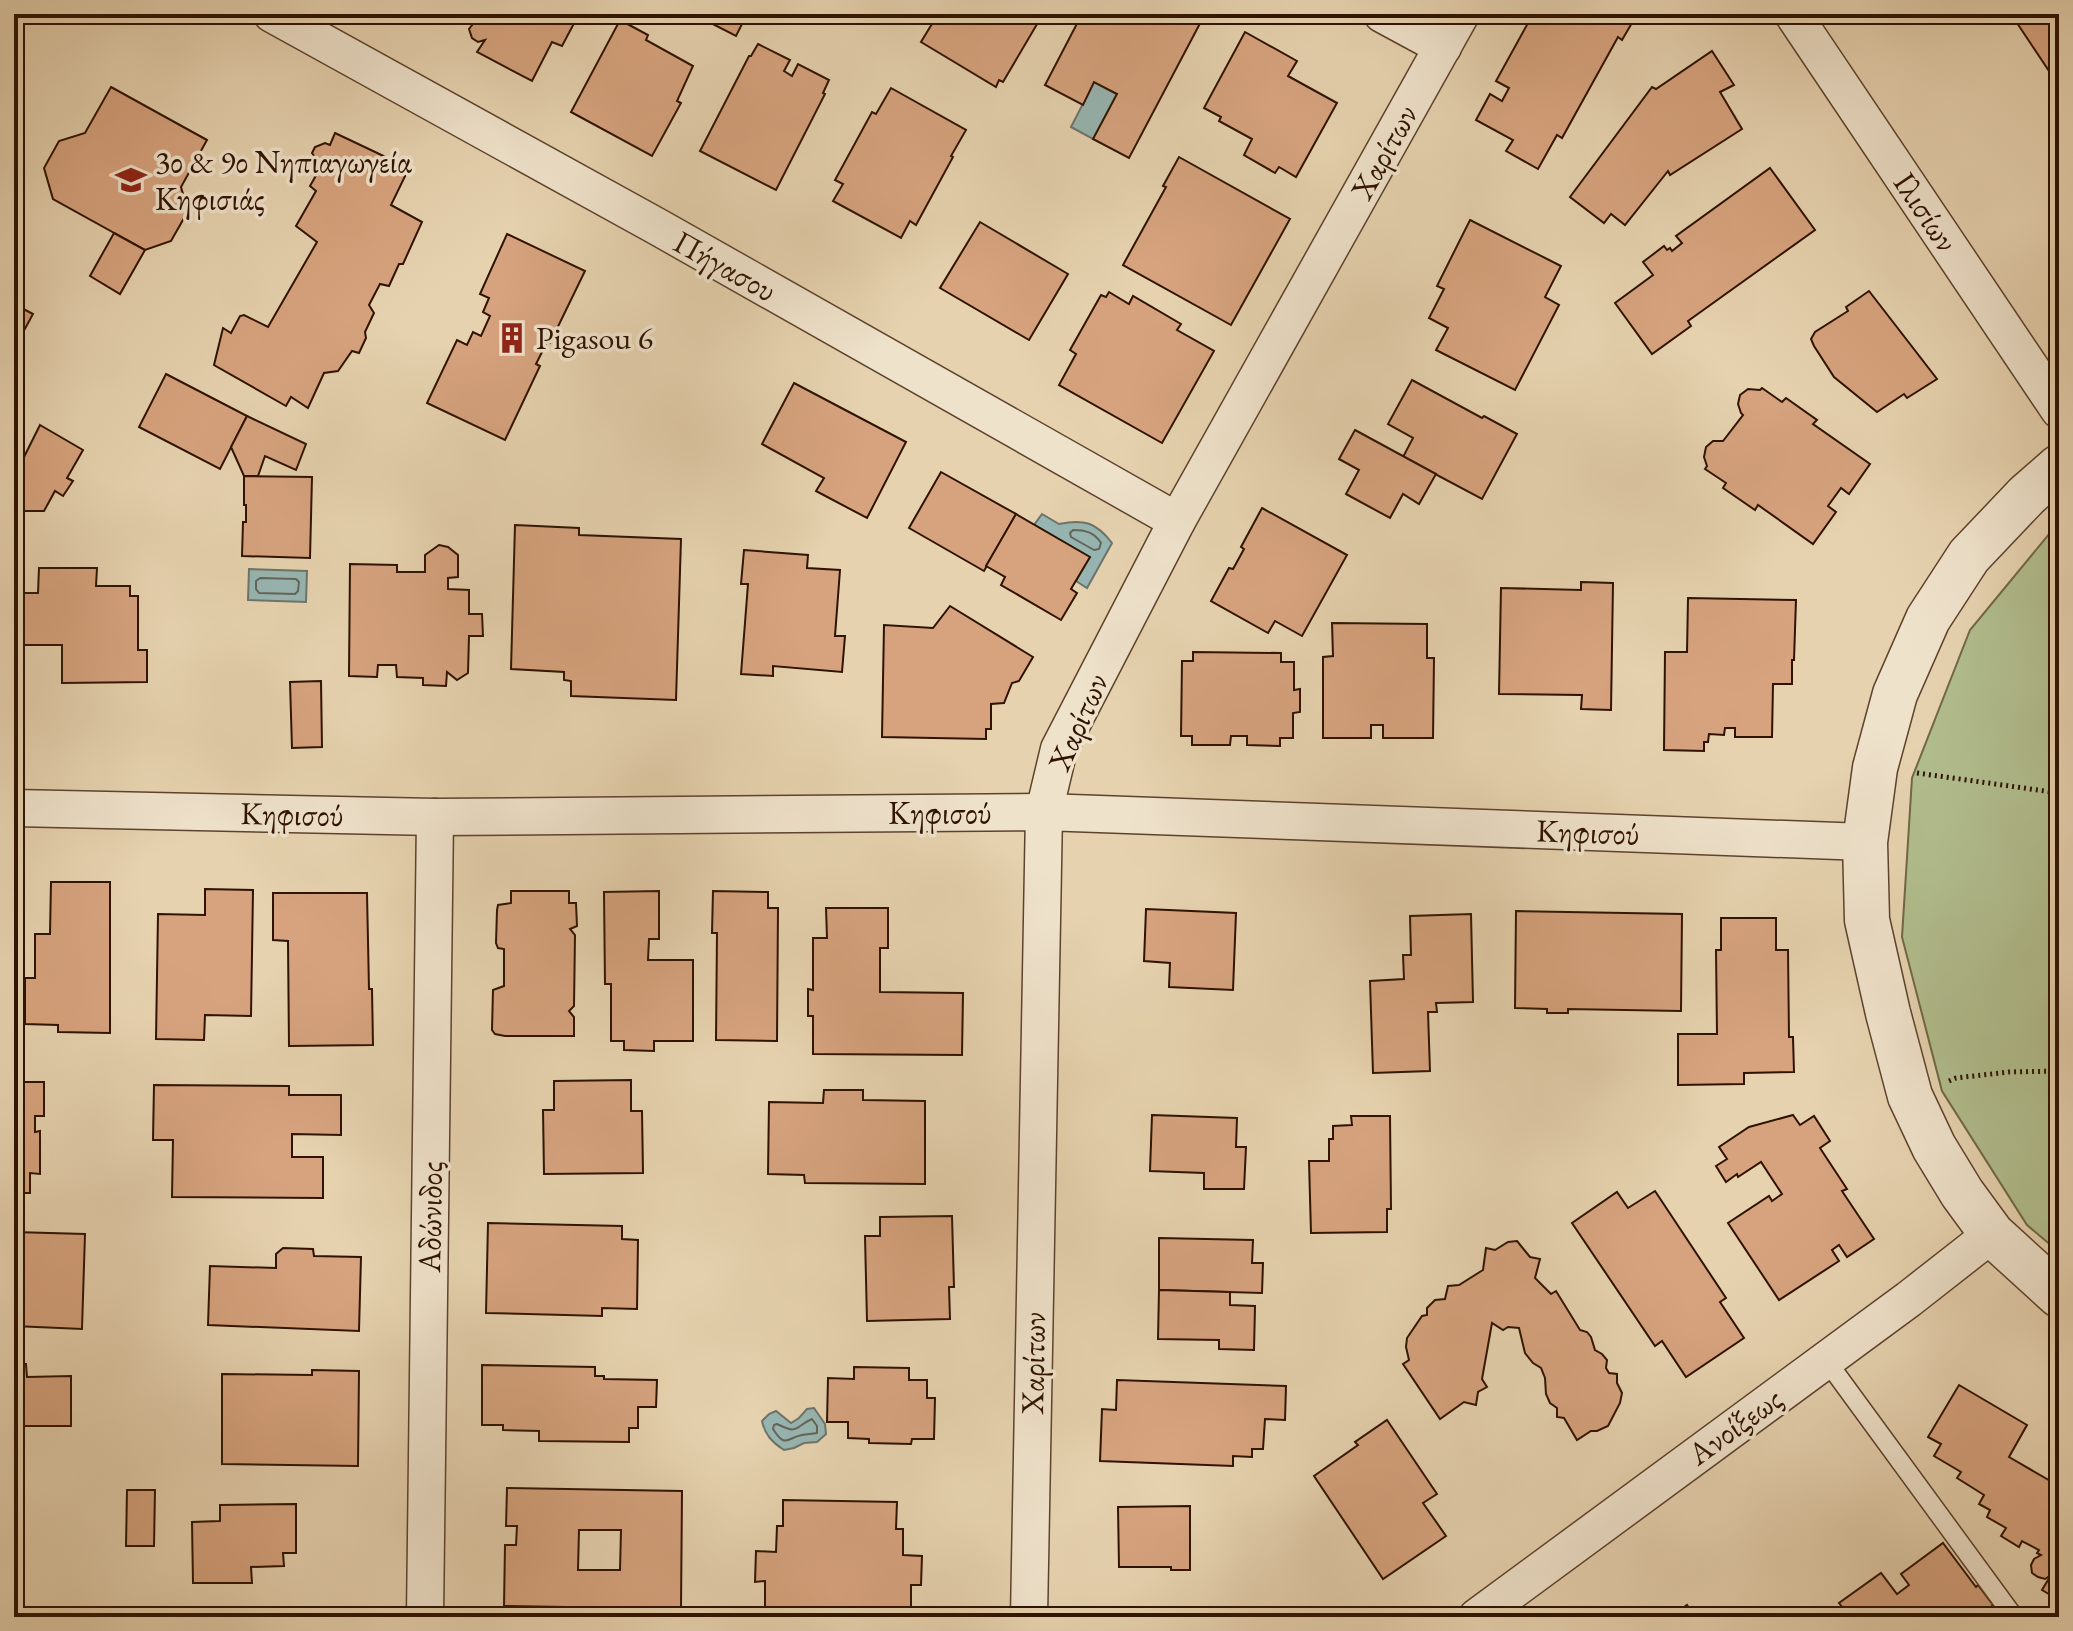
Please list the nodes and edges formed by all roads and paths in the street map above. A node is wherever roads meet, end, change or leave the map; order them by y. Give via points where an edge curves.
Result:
1 (272, 14) edge
2 (1382, 14) edge
3 (1461, 14) edge
4 (1793, 14) edge
5 (1443, 47) junction
6 (2059, 410) edge
7 (2059, 467) edge
8 (1177, 521) junction
9 (1875, 768) junction
10 (2059, 793) edge
11 (14, 808) edge
12 (1044, 812) junction
13 (435, 817) junction
14 (1865, 842) junction
15 (2059, 1071) edge
16 (1910, 1096) junction
17 (1992, 1234) junction
18 (2059, 1295) edge
19 (1826, 1360) junction
20 (425, 1617) edge
21 (1029, 1617) edge
22 (1477, 1617) edge
23 (2014, 1617) edge

1 - 8 street, Πήγασου
2 - 5 street
3 - 5 street, Χαρίτων
4 - 6 street, Ιλισίων
5 - 8 street, Χαρίτων
7 - 9 street via 1969,556 1928,619 1895,694
8 - 12 street, Χαρίτων via 1059,749
9 - 10 path
9 - 14 street
11 - 13 street, Κηφισού
12 - 13 street, Κηφισού
12 - 14 street, Κηφισού
12 - 21 street, Χαρίτων
13 - 20 street, Αδώνιδος
14 - 16 street via 1867,920
15 - 16 path via 1956,1078
16 - 17 street via 1934,1147
17 - 18 street
17 - 19 street, Ανοίξεως
19 - 22 street, Ανοίξεως
19 - 23 lane

